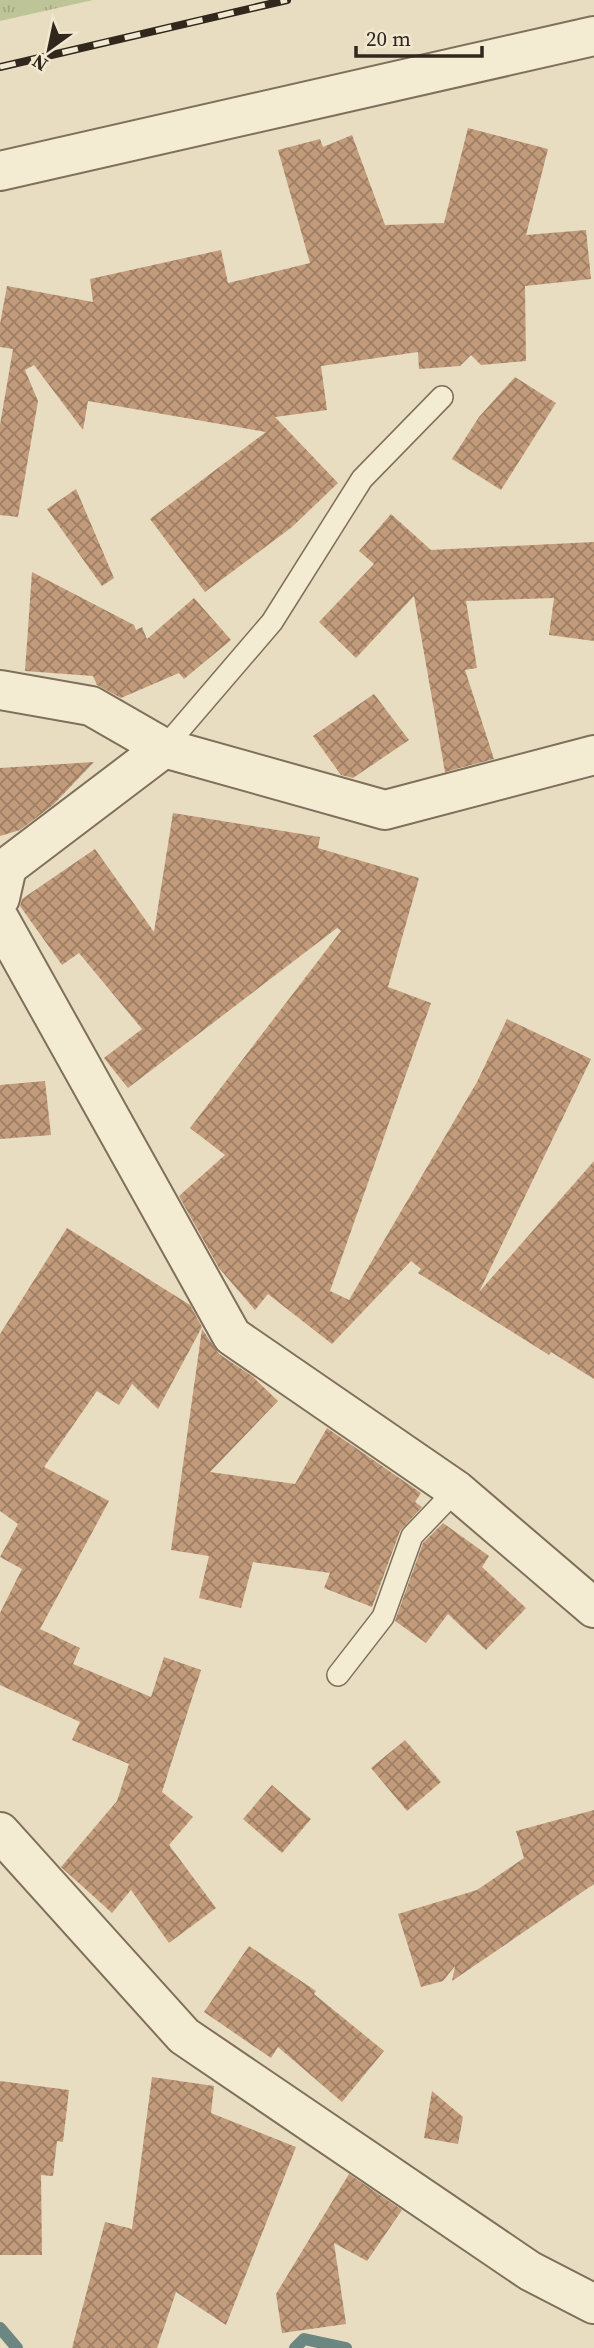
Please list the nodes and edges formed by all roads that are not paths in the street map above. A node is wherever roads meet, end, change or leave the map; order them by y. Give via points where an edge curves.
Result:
1 (594, 36) edge
2 (0, 171) edge
3 (442, 397) dead end
4 (0, 690) edge
5 (164, 748) junction
6 (594, 755) edge
7 (0, 898) edge
8 (0, 920) edge
9 (456, 1490) junction
10 (594, 1608) edge
11 (338, 1675) dead end
12 (0, 1832) edge
13 (594, 2304) edge

1 - 2 street
3 - 5 lane via 362,479 272,622
4 - 5 street via 91,706
5 - 6 street via 385,810
5 - 7 street via 7,867
8 - 9 street via 232,1336
9 - 10 street
9 - 11 lane via 412,1536 383,1618
12 - 13 street via 184,2036 530,2271

